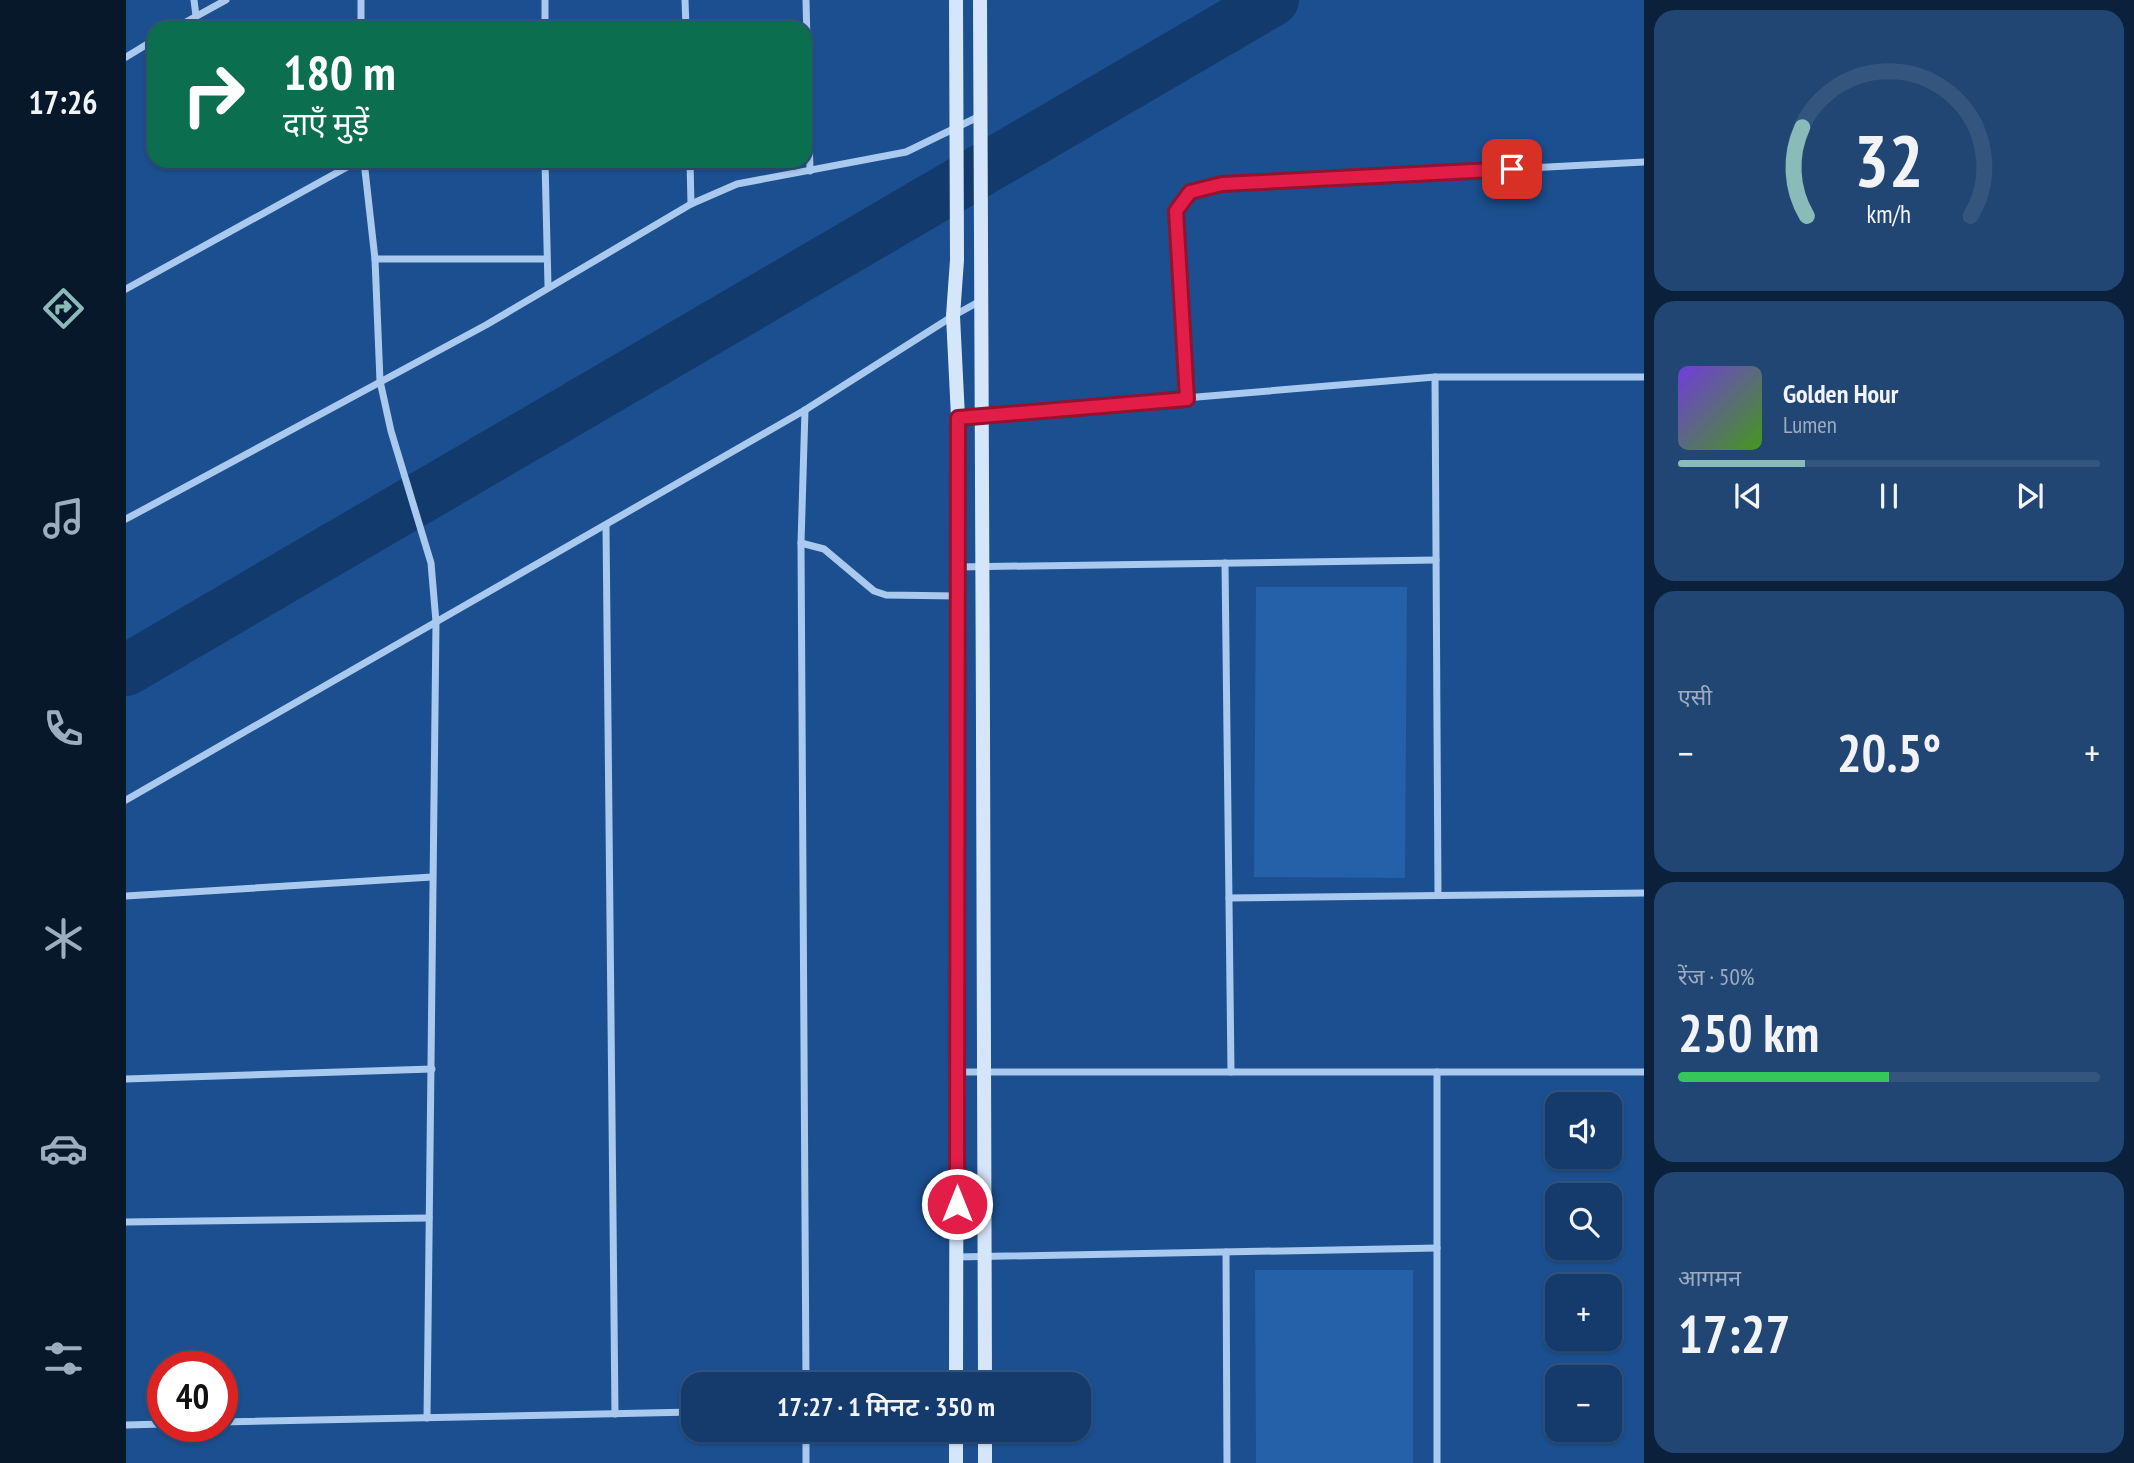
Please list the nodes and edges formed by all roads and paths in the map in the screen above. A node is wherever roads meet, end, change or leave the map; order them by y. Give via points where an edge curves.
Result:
1 (194, 0) edge
2 (226, 0) edge
3 (361, 0) edge
4 (545, 0) edge
5 (685, 0) edge
6 (806, 0) edge
7 (956, 0) edge
8 (980, 0) edge
9 (196, 16) junction
10 (187, 21) edge
11 (362, 21) edge
12 (545, 21) edge
13 (686, 21) edge
14 (806, 21) edge
15 (147, 44) edge
16 (126, 57) edge
17 (981, 116) junction
18 (956, 128) junction
19 (1644, 162) edge
20 (345, 168) edge
21 (365, 168) edge
22 (545, 168) edge
23 (690, 168) edge
24 (810, 168) edge
25 (810, 171) junction
26 (691, 204) junction
27 (375, 259) junction
28 (546, 259) junction
29 (548, 286) junction
30 (126, 289) edge
31 (983, 300) junction
32 (953, 316) junction
33 (1436, 377) junction
34 (1644, 377) edge
35 (380, 381) junction
36 (1187, 399) junction
37 (806, 410) junction
38 (982, 415) junction
39 (958, 418) junction
40 (126, 520) edge
41 (606, 526) junction
42 (801, 543) junction
43 (1436, 560) junction
44 (1225, 563) junction
45 (981, 566) junction
46 (957, 567) junction
47 (957, 596) junction
48 (436, 622) junction
49 (126, 800) edge
50 (432, 877) junction
51 (1644, 893) edge
52 (1437, 895) junction
53 (126, 897) edge
54 (1229, 898) junction
55 (432, 1069) junction
56 (957, 1072) junction
57 (983, 1072) junction
58 (1231, 1072) junction
59 (1437, 1072) junction
60 (1644, 1072) edge
61 (126, 1079) edge
62 (429, 1217) junction
63 (126, 1223) edge
64 (1437, 1248) junction
65 (1226, 1252) junction
66 (957, 1257) junction
67 (984, 1257) junction
68 (806, 1372) edge
69 (956, 1372) edge
70 (985, 1372) edge
71 (681, 1412) edge
72 (615, 1414) junction
73 (427, 1418) junction
74 (238, 1422) edge
75 (126, 1424) edge
76 (147, 1424) edge
77 (806, 1442) edge
78 (956, 1442) edge
79 (985, 1442) edge
80 (806, 1463) edge
81 (956, 1463) edge
82 (985, 1463) edge
83 (1227, 1463) edge
84 (1437, 1463) edge

1 - 9 street
2 - 9 street
3 - 11 street
4 - 12 street
5 - 13 street
6 - 14 street
7 - 18 street
8 - 17 street
9 - 10 street
15 - 16 street
17 - 18 street
17 - 31 street
18 - 25 street via 906,152
18 - 32 street
19 - 36 street via 1222,184 1190,192 1176,211
20 - 30 street
21 - 27 street
22 - 28 street
23 - 26 street
24 - 25 street
25 - 26 street via 737,184
26 - 29 street
27 - 28 street
27 - 35 street
28 - 29 street
29 - 35 street
31 - 32 street
31 - 38 street
32 - 37 street
32 - 39 street
33 - 34 street
33 - 36 street
33 - 43 street
35 - 40 street
35 - 48 street via 431,563
36 - 38 street
37 - 41 street
37 - 42 street
38 - 39 street
38 - 45 street
39 - 46 street
41 - 48 street
41 - 72 street
42 - 47 street via 824,548 874,591
42 - 68 street
43 - 44 street
43 - 52 street
44 - 45 street
44 - 54 street
45 - 46 street
45 - 57 street
46 - 47 street
47 - 56 street
48 - 49 street
48 - 50 street
50 - 53 street
50 - 55 street
51 - 52 street
52 - 54 street
54 - 58 street
55 - 61 street
55 - 62 street
56 - 57 street
56 - 66 street
57 - 58 street
57 - 67 street
58 - 59 street
59 - 60 street
59 - 64 street
62 - 63 street
62 - 73 street
64 - 65 street
64 - 84 street
65 - 67 street
65 - 83 street
66 - 67 street
66 - 69 street
67 - 70 street
71 - 72 street
72 - 73 street
73 - 74 street
75 - 76 street
77 - 80 street
78 - 81 street
79 - 82 street

